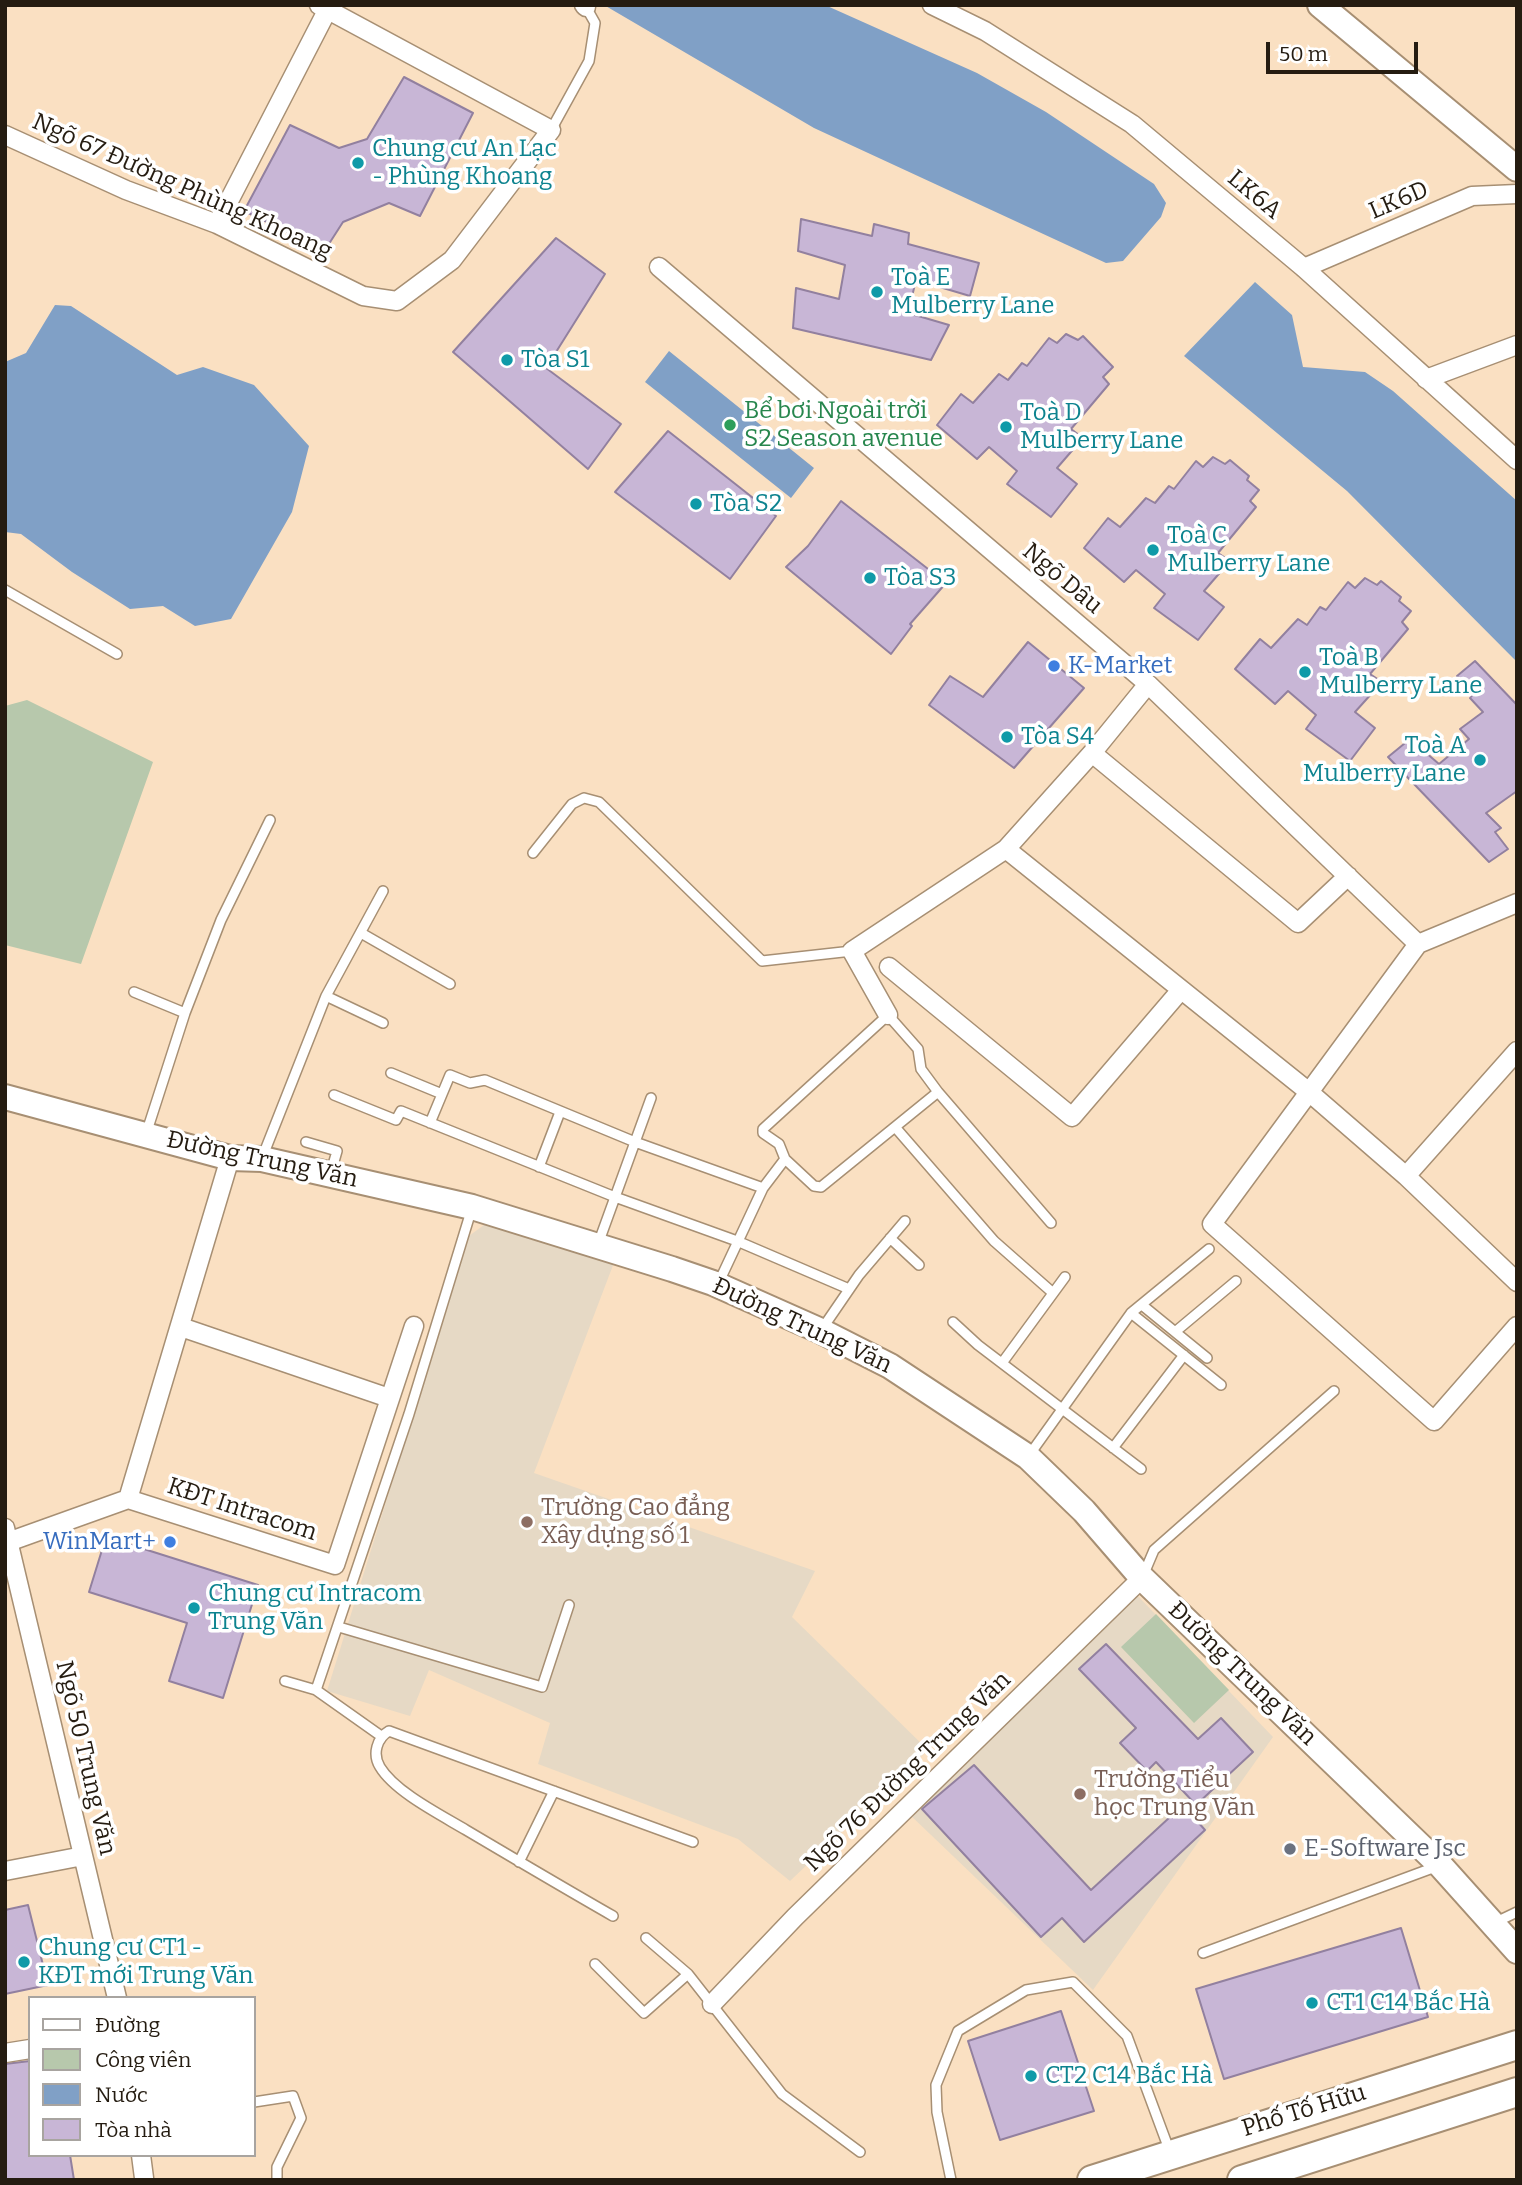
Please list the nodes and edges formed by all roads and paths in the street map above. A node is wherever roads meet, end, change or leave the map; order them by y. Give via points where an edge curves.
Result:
1 (932, 5) edge
2 (1320, 5) edge
3 (585, 6) edge
4 (326, 7) edge
5 (551, 130) junction
6 (5, 135) edge
7 (1517, 169) edge
8 (1517, 194) edge
9 (217, 224) junction
10 (659, 267) dead end
11 (1304, 268) junction
12 (1517, 345) edge
13 (1426, 379) junction
14 (1517, 460) edge
15 (5, 590) edge
16 (117, 654) dead end
17 (1148, 684) junction
18 (1092, 753) junction
19 (270, 820) dead end
20 (1006, 849) junction
21 (533, 853) dead end
22 (1348, 876) junction
23 (383, 891) dead end
24 (1517, 904) edge
25 (361, 933) junction
26 (1418, 944) junction
27 (852, 951) junction
28 (889, 967) dead end
29 (450, 984) dead end
30 (1180, 990) junction
31 (134, 992) dead end
32 (326, 996) junction
33 (185, 1013) junction
34 (888, 1015) junction
35 (383, 1023) dead end
36 (1517, 1051) edge
37 (391, 1073) dead end
38 (938, 1092) junction
39 (1309, 1092) junction
40 (442, 1094) junction
41 (334, 1095) dead end
42 (5, 1097) edge
43 (651, 1098) dead end
44 (560, 1112) junction
45 (430, 1123) junction
46 (895, 1127) junction
47 (145, 1136) junction
48 (306, 1142) dead end
49 (635, 1142) junction
50 (230, 1158) junction
51 (262, 1159) junction
52 (785, 1159) junction
53 (539, 1167) junction
54 (330, 1174) junction
55 (1406, 1176) junction
56 (763, 1188) junction
57 (615, 1197) junction
58 (472, 1207) junction
59 (905, 1221) dead end
60 (1051, 1223) dead end
61 (890, 1238) junction
62 (737, 1241) junction
63 (597, 1246) junction
64 (1209, 1249) dead end
65 (919, 1265) dead end
66 (1066, 1277) dead end
67 (1236, 1281) dead end
68 (1517, 1282) edge
69 (718, 1286) junction
70 (849, 1289) junction
71 (1054, 1293) junction
72 (1142, 1305) junction
73 (1131, 1313) junction
74 (953, 1322) dead end
75 (414, 1326) dead end
76 (1517, 1326) edge
77 (181, 1327) junction
78 (821, 1331) junction
79 (1175, 1332) junction
80 (1184, 1355) junction
81 (1207, 1358) dead end
82 (1002, 1363) junction
83 (1221, 1385) dead end
84 (1334, 1391) dead end
85 (389, 1398) junction
86 (1062, 1409) junction
87 (1112, 1448) junction
88 (1028, 1457) junction
89 (1141, 1469) dead end
90 (128, 1499) junction
91 (7, 1535) edge
92 (1142, 1578) junction
93 (569, 1605) dead end
94 (339, 1627) junction
95 (285, 1681) dead end
96 (316, 1690) junction
97 (381, 1736) junction
98 (554, 1791) junction
99 (692, 1842) dead end
100 (83, 1856) junction
101 (519, 1862) junction
102 (1440, 1865) junction
103 (5, 1871) edge
104 (1517, 1912) edge
105 (614, 1916) dead end
106 (1493, 1923) junction
107 (646, 1938) dead end
108 (1517, 1951) edge
109 (1203, 1953) dead end
110 (595, 1964) dead end
111 (688, 1974) junction
112 (117, 1996) edge
113 (712, 2004) junction
114 (1517, 2045) edge
115 (28, 2049) edge
116 (5, 2053) edge
117 (1517, 2092) edge
118 (256, 2102) edge
119 (860, 2152) dead end
120 (1170, 2153) junction
121 (141, 2157) edge
122 (1122, 2176) edge
123 (144, 2179) edge
124 (277, 2180) edge
125 (951, 2180) edge
126 (1092, 2180) edge
127 (1242, 2180) edge

1 - 11 street, LK6A via 985,31 1132,124
2 - 7 street
3 - 5 lane via 596,23 589,61
4 - 5 street
4 - 9 street
5 - 9 street, Ngõ 67 Đường Phùng Khoang via 452,260 397,301 363,296
6 - 9 street, Ngõ 67 Đường Phùng Khoang via 126,190
8 - 11 street, LK6D via 1472,196
10 - 17 street, Ngõ Dâu
11 - 13 street, LK6A
12 - 13 street
13 - 14 street, LK6A
15 - 16 lane
17 - 18 street
17 - 22 street, Ngõ Dâu
18 - 20 street
18 - 22 street via 1298,923
19 - 33 lane via 221,920
20 - 27 street
20 - 30 street
21 - 27 lane via 572,804 584,798 599,802 762,961
22 - 26 street, Ngõ Dâu
23 - 25 lane
24 - 26 street
25 - 29 lane
25 - 32 lane
26 - 39 street
27 - 34 street
28 - 30 street via 1072,1117
30 - 39 street
31 - 33 lane
32 - 35 lane
32 - 51 lane
33 - 47 lane
34 - 38 lane via 918,1049 921,1069
34 - 52 lane via 765,1125 762,1133 779,1144
36 - 55 street
37 - 40 lane
38 - 46 lane
38 - 60 lane
39 - 55 street
39 - 76 street via 1212,1224 1434,1421
40 - 44 lane via 450,1075 470,1083 485,1080
40 - 45 lane
41 - 45 lane via 396,1120 401,1111
42 - 47 street, Đường Trung Văn
43 - 49 lane
44 - 49 lane
44 - 53 lane
45 - 53 lane
46 - 52 lane via 821,1188
46 - 71 lane via 994,1241
47 - 50 street, Đường Trung Văn
48 - 54 lane via 337,1151
49 - 56 lane
49 - 57 lane
50 - 51 street, Đường Trung Văn
50 - 77 street, KĐT Intracom
51 - 54 street, Đường Trung Văn
52 - 56 lane
53 - 57 lane
54 - 58 street, Đường Trung Văn
55 - 68 street
56 - 62 lane
57 - 62 lane
57 - 63 lane
58 - 63 street, Đường Trung Văn
58 - 94 lane
59 - 61 lane
61 - 65 lane
61 - 70 lane
62 - 69 lane
62 - 70 lane
63 - 69 street, Đường Trung Văn
64 - 72 lane
66 - 71 lane
67 - 79 lane
69 - 78 street, Đường Trung Văn
70 - 78 lane
71 - 82 lane
72 - 73 lane
72 - 79 lane
73 - 80 lane
73 - 86 lane
74 - 82 lane
75 - 85 street, KĐT Intracom
77 - 85 street
77 - 90 street, KĐT Intracom
78 - 88 street, Đường Trung Văn via 890,1366
79 - 81 lane
80 - 83 lane
80 - 87 lane
82 - 86 lane
84 - 92 lane via 1154,1550
85 - 90 street, KĐT Intracom via 335,1565
86 - 87 lane
86 - 88 lane
87 - 89 lane
88 - 92 street, Đường Trung Văn via 1084,1511
90 - 91 street, KĐT Intracom
91 - 100 street, Ngõ 50 Trung Văn
92 - 102 street, Đường Trung Văn
92 - 113 street, Ngõ 76 Đường Trung Văn
93 - 94 lane via 542,1687
94 - 96 lane
95 - 96 lane
96 - 97 lane
97 - 98 lane via 389,1731
97 - 101 lane via 376,1746 379,1766 395,1783
98 - 99 lane
98 - 101 lane
100 - 103 street
100 - 112 street, Ngõ 50 Trung Văn
101 - 105 lane
102 - 106 street, Đường Trung Văn
102 - 109 lane
104 - 106 lane
106 - 108 street, Đường Trung Văn
107 - 111 lane
110 - 111 lane via 644,2013
111 - 113 lane
113 - 119 lane via 782,2094
114 - 120 main road, Phố Tố Hữu
115 - 116 street
117 - 127 main road, Phố Tố Hữu
118 - 124 lane via 293,2096 301,2118 277,2167
120 - 122 main road, Phố Tố Hữu
120 - 125 lane via 1127,2036 1073,1982 1026,1990 958,2031 936,2085
121 - 123 street
122 - 126 main road, Phố Tố Hữu

